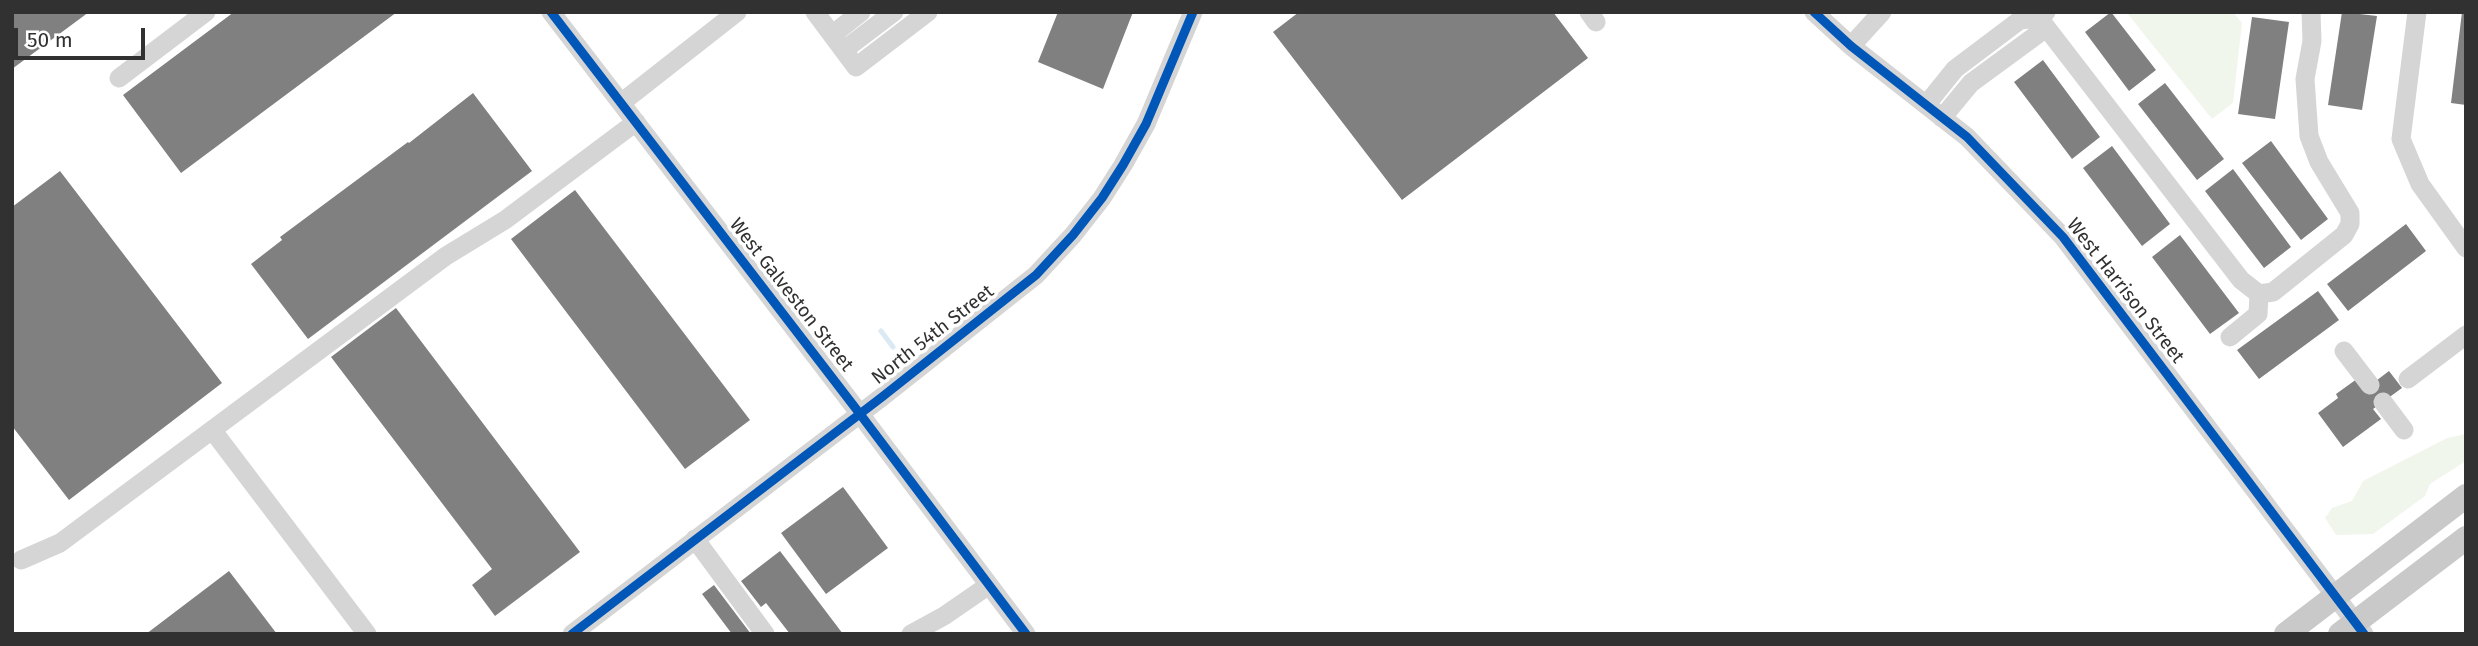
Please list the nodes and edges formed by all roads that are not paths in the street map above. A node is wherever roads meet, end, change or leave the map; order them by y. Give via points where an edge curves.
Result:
1 (206, 12) edge
2 (551, 12) edge
3 (737, 12) edge
4 (841, 12) edge
5 (861, 12) edge
6 (894, 12) edge
7 (910, 12) edge
8 (928, 12) edge
9 (1194, 12) edge
10 (1814, 12) edge
11 (1882, 12) edge
12 (2311, 12) edge
13 (2417, 12) edge
14 (2044, 20) edge
15 (833, 36) edge
16 (1851, 46) junction
17 (119, 78) dead end
18 (621, 103) junction
19 (1926, 105) junction
20 (1942, 118) junction
21 (636, 122) junction
22 (2466, 248) edge
23 (2259, 294) junction
24 (2466, 335) edge
25 (2230, 337) dead end
26 (2344, 351) dead end
27 (2408, 379) dead end
28 (2370, 386) dead end
29 (2383, 402) dead end
30 (860, 414) junction
31 (2404, 430) dead end
32 (213, 431) junction
33 (2466, 496) edge
34 (2466, 538) edge
35 (695, 539) junction
36 (21, 560) dead end
37 (989, 585) junction
38 (2336, 597) junction
39 (2353, 630) edge
40 (367, 634) edge
41 (572, 634) edge
42 (765, 634) edge
43 (911, 634) edge
44 (1026, 634) edge
45 (2286, 634) edge

1 - 17 street
2 - 18 street, West Galveston Street
3 - 18 street
4 - 15 street
5 - 15 street
6 - 15 street
7 - 15 street
8 - 15 street via 856,67
9 - 30 street, North 54th Street via 1146,124 1102,198 1073,235 1016,292
10 - 16 street, West Harrison Street
11 - 16 street
12 - 23 street via 2312,41 2305,79 2309,136 2350,213 2350,224 2344,235 2273,292
13 - 22 street via 2401,139 2420,184
14 - 19 street via 2020,20 1955,69
14 - 20 street via 1971,83
14 - 23 street via 2241,280
16 - 19 street, West Harrison Street
18 - 21 street, West Galveston Street
19 - 20 street, West Harrison Street
20 - 38 street, West Harrison Street via 1967,137 2063,237
21 - 30 street, West Galveston Street
21 - 32 street via 505,220 446,256
23 - 25 street via 2258,314
24 - 27 street
26 - 28 street
29 - 31 street
30 - 35 street, North 54th Street
30 - 37 street, West Galveston Street
32 - 36 street via 60,542
32 - 40 street
33 - 38 main road
34 - 39 main road
35 - 41 street, North 54th Street
35 - 42 street
37 - 43 street
37 - 44 street, West Galveston Street
38 - 39 street, West Harrison Street
38 - 45 main road

